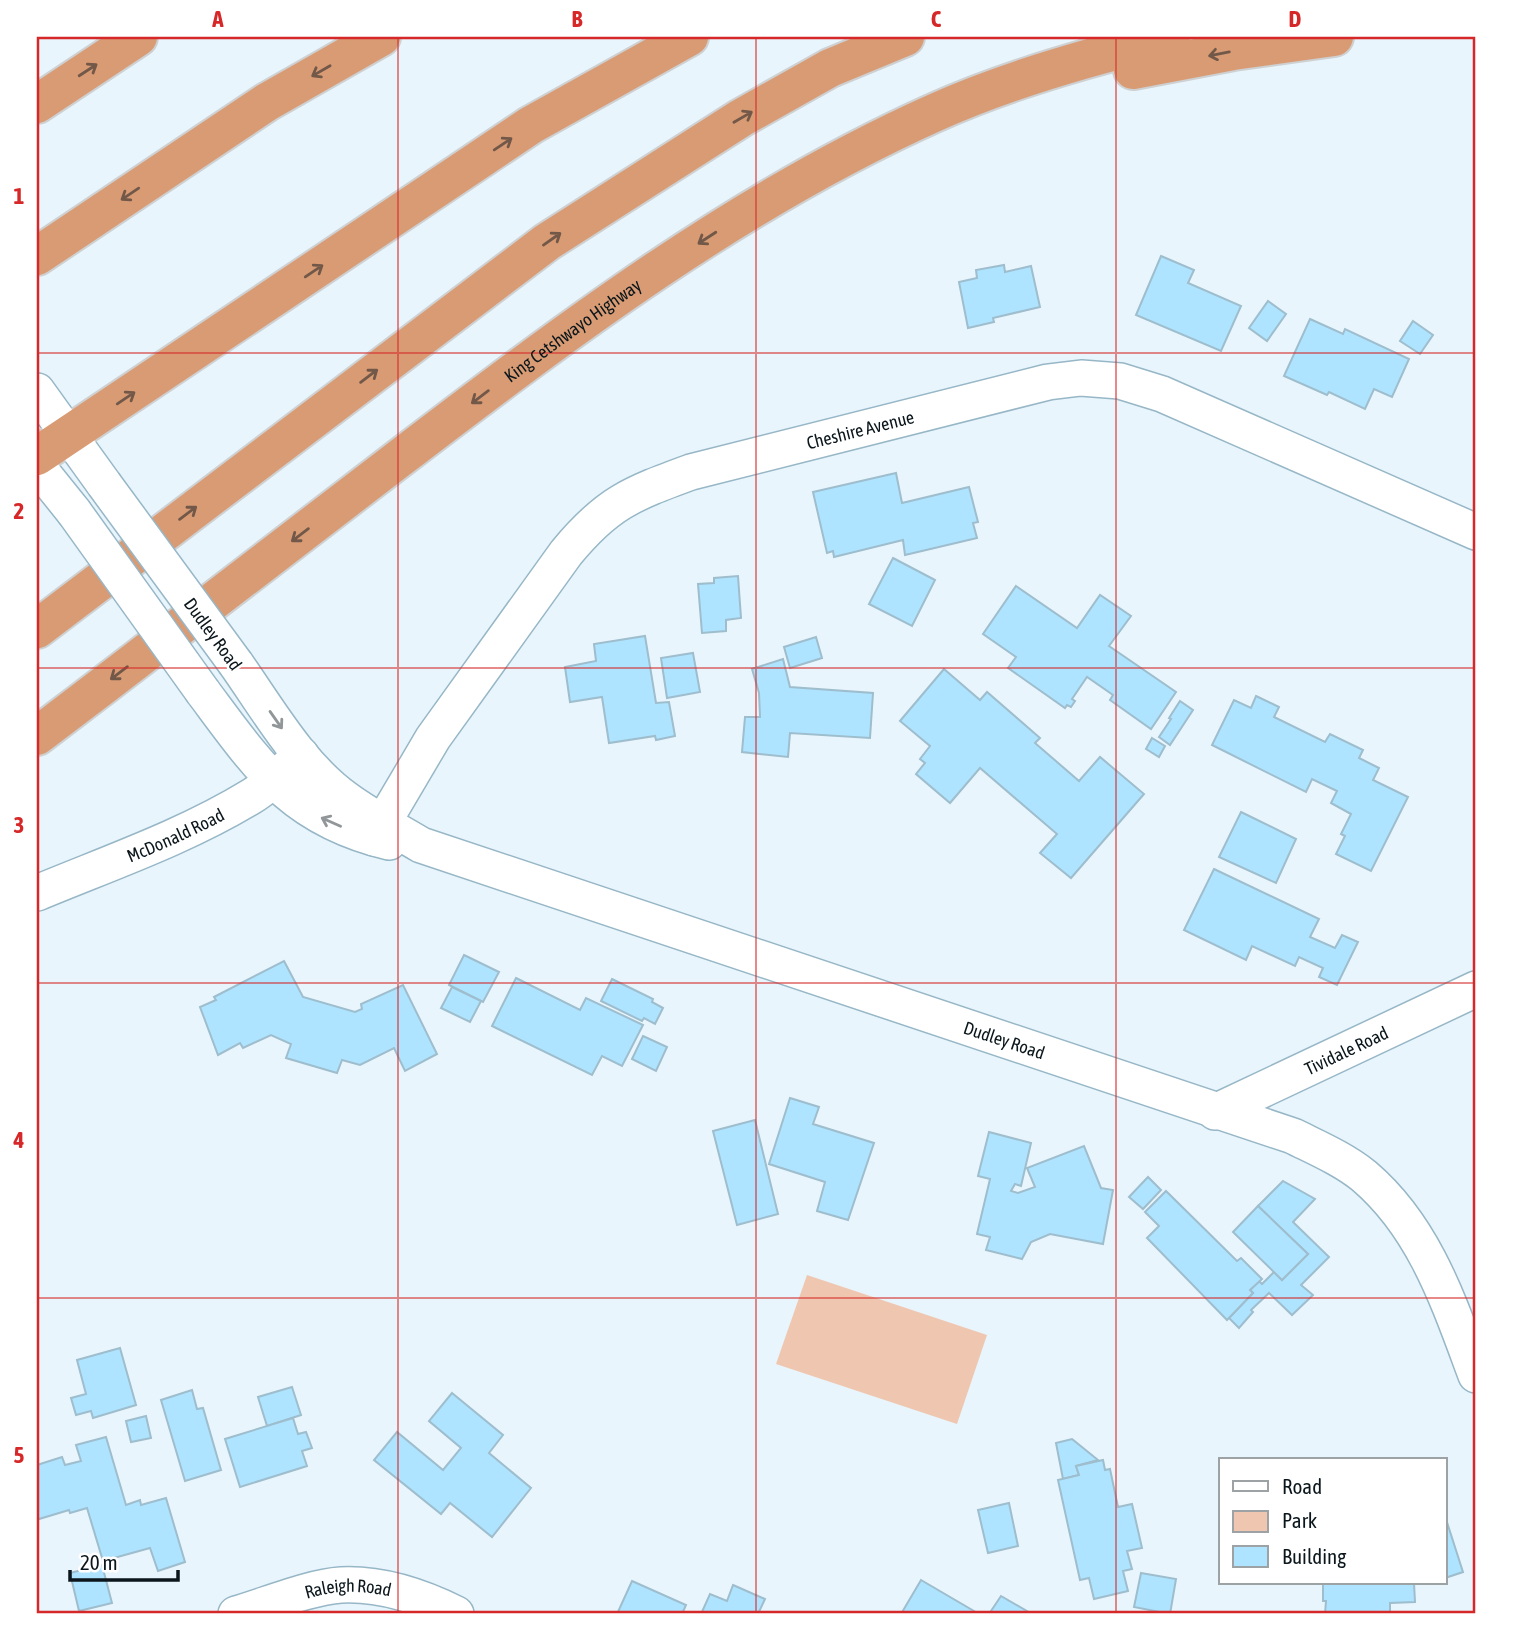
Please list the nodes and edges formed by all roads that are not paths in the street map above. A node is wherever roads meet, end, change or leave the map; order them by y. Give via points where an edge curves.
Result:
1 (138, 37) edge
2 (381, 37) edge
3 (689, 37) edge
4 (905, 37) edge
5 (1171, 37) edge
6 (1335, 37) edge
7 (37, 104) edge
8 (752, 208) junction
9 (37, 257) edge
10 (37, 391) edge
11 (69, 436) junction
12 (37, 456) edge
13 (37, 466) edge
14 (1476, 532) edge
15 (37, 629) edge
16 (37, 736) edge
17 (301, 755) junction
18 (273, 780) junction
19 (379, 830) junction
20 (37, 893) edge
21 (1476, 989) edge
22 (1215, 1112) junction
23 (1476, 1376) edge
24 (236, 1614) edge
25 (456, 1614) edge

7 -> 1 highway
2 -> 9 highway via 267,102
11 -> 3 highway via 531,125
15 -> 4 highway via 547,242 741,118 830,68
5 - 8 highway, King Cetshwayo Highway via 1032,75 936,112
6 -> 8 highway via 1115,74 972,121
8 -> 16 highway, King Cetshwayo Highway via 523,364
10 - 11 street, Dudley Road
11 - 12 highway
11 -> 17 street, Dudley Road, bridge
13 - 18 street, Dudley Road, bridge
14 - 19 street, Cheshire Avenue via 1162,394 1120,381 1081,378 1048,382 691,472 640,491 589,525 433,737
17 - 18 street, McDonald Road
17 - 19 street, Dudley Road
19 -> 18 street, Dudley Road via 319,816
18 - 20 street, McDonald Road via 254,795 181,833
19 - 22 street, Dudley Road
21 - 22 street, Tividale Road
22 - 23 street, Dudley Road via 1293,1136 1337,1158 1388,1199 1413,1230 1438,1276
24 - 25 street, Raleigh Road via 338,1585 395,1590

